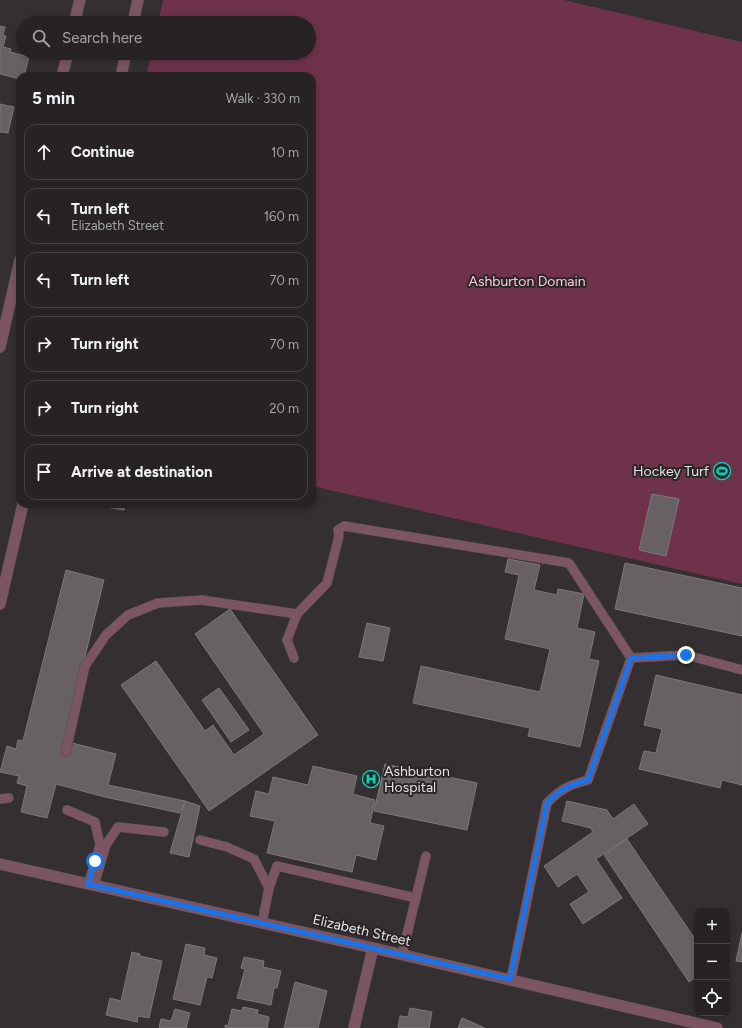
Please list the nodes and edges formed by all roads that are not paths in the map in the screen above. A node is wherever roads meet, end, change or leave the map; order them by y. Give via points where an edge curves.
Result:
1 (80, 0) edge
2 (138, 0) edge
3 (76, 16) edge
4 (135, 16) edge
5 (66, 60) edge
6 (124, 60) edge
7 (63, 72) edge
8 (122, 72) edge
9 (16, 277) edge
10 (0, 347) edge
11 (22, 508) edge
12 (0, 604) edge
13 (297, 614) junction
14 (294, 658) dead end
15 (631, 658) junction
16 (742, 670) edge
17 (66, 752) dead end
18 (67, 810) dead end
19 (164, 832) dead end
20 (200, 840) dead end
21 (426, 856) dead end
22 (0, 864) edge
23 (91, 884) junction
24 (269, 888) junction
25 (416, 898) junction
26 (262, 923) junction
27 (373, 948) junction
28 (402, 955) junction
29 (510, 979) junction
30 (354, 1028) edge
31 (717, 1028) edge

1 - 3 street
2 - 4 street
5 - 7 street
6 - 8 street
9 - 10 street
11 - 12 street
13 - 14 lane via 287,640
13 - 15 lane via 327,583 339,536 338,530 344,526 568,563
13 - 17 lane via 202,600 158,603 128,615 106,635 85,666
15 - 16 lane via 686,655
15 - 29 lane via 588,780 570,784 557,792 547,803
18 - 23 lane via 96,822 100,844
19 - 23 lane via 118,827 106,845
20 - 24 lane via 227,847 254,859
21 - 25 lane
22 - 23 street, Elizabeth Street
23 - 26 street, Elizabeth Street
24 - 25 lane via 277,866
24 - 26 lane
25 - 28 lane
26 - 27 street, Elizabeth Street
27 - 28 street, Elizabeth Street
27 - 30 street
28 - 29 street, Elizabeth Street
29 - 31 street, Elizabeth Street

